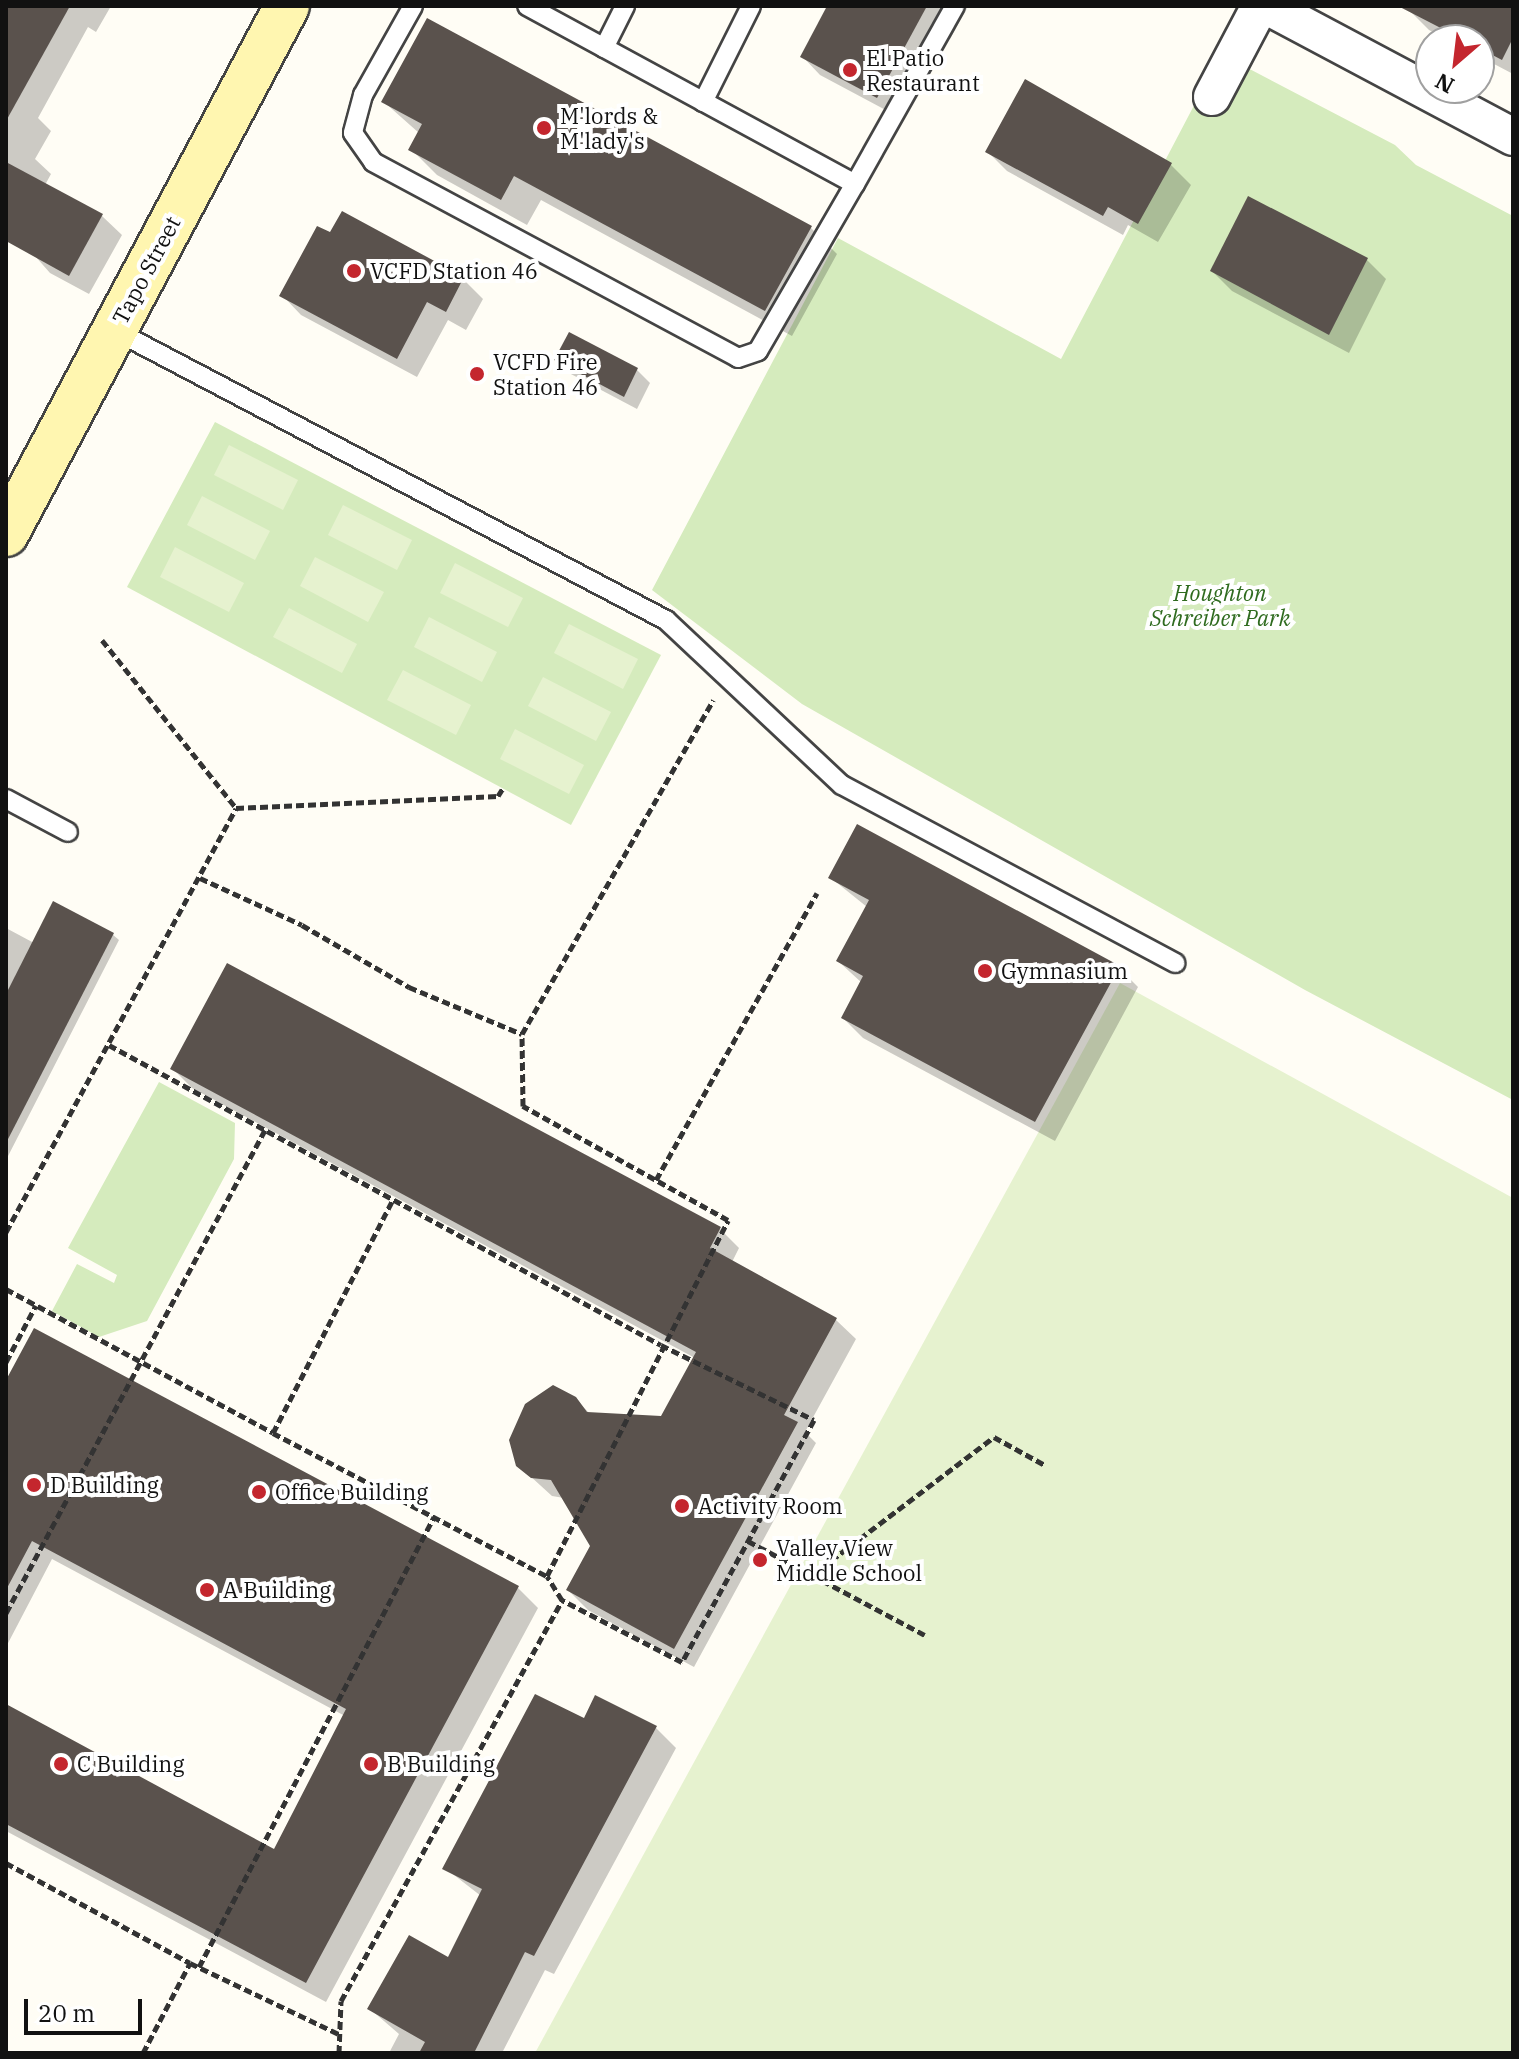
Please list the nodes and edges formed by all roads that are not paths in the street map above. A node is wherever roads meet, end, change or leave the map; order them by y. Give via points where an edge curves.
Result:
1 (287, 6) edge
2 (413, 6) edge
3 (527, 6) edge
4 (625, 6) edge
5 (751, 6) edge
6 (955, 6) edge
7 (1260, 6) edge
8 (1268, 6) edge
9 (604, 48) junction
10 (1212, 97) dead end
11 (703, 102) junction
12 (1513, 137) edge
13 (855, 184) junction
14 (114, 330) junction
15 (6, 534) edge
16 (6, 799) edge
17 (68, 832) dead end
18 (1175, 963) dead end

1 - 14 street, Tapo Street
2 - 13 lane via 363,95 353,133 373,162 738,358 758,351
3 - 9 lane
4 - 9 lane
5 - 11 lane
6 - 13 lane
7 - 10 street
8 - 12 street
9 - 11 lane
11 - 13 lane
14 - 15 street, Tapo Street
14 - 18 lane via 653,612 842,785
16 - 17 lane

